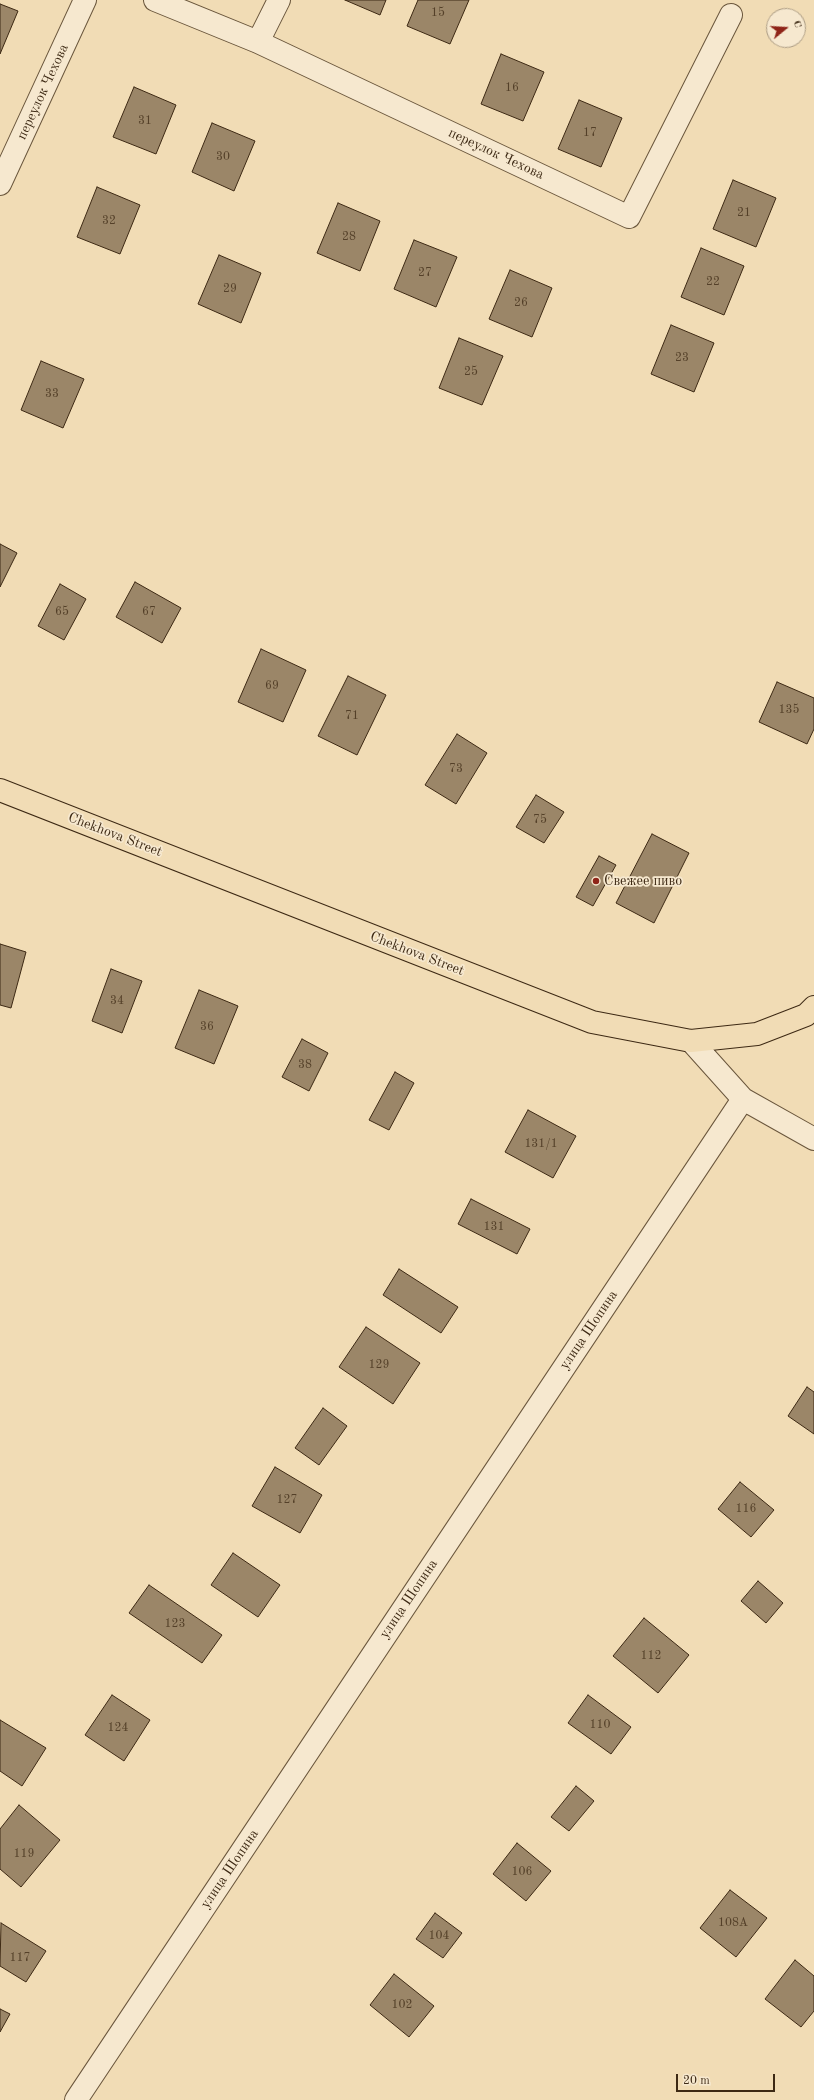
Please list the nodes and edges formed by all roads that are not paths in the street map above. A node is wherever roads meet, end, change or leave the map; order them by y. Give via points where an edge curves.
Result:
1 (85, 0) edge
2 (155, 0) edge
3 (279, 0) edge
4 (731, 15) dead end
5 (258, 42) junction
6 (0, 184) edge
7 (0, 790) edge
8 (814, 1007) edge
9 (691, 1041) junction
10 (743, 1099) junction
11 (814, 1139) edge
12 (76, 2100) edge

1 - 6 street, переулок Чехова
2 - 5 street, переулок Чехова
3 - 5 street
4 - 5 street, переулок Чехова via 629,217
7 - 9 main road, Chekhova Street via 592,1022
8 - 9 main road via 806,1015 757,1034
9 - 10 street
10 - 11 street
10 - 12 street, улица Шопина

